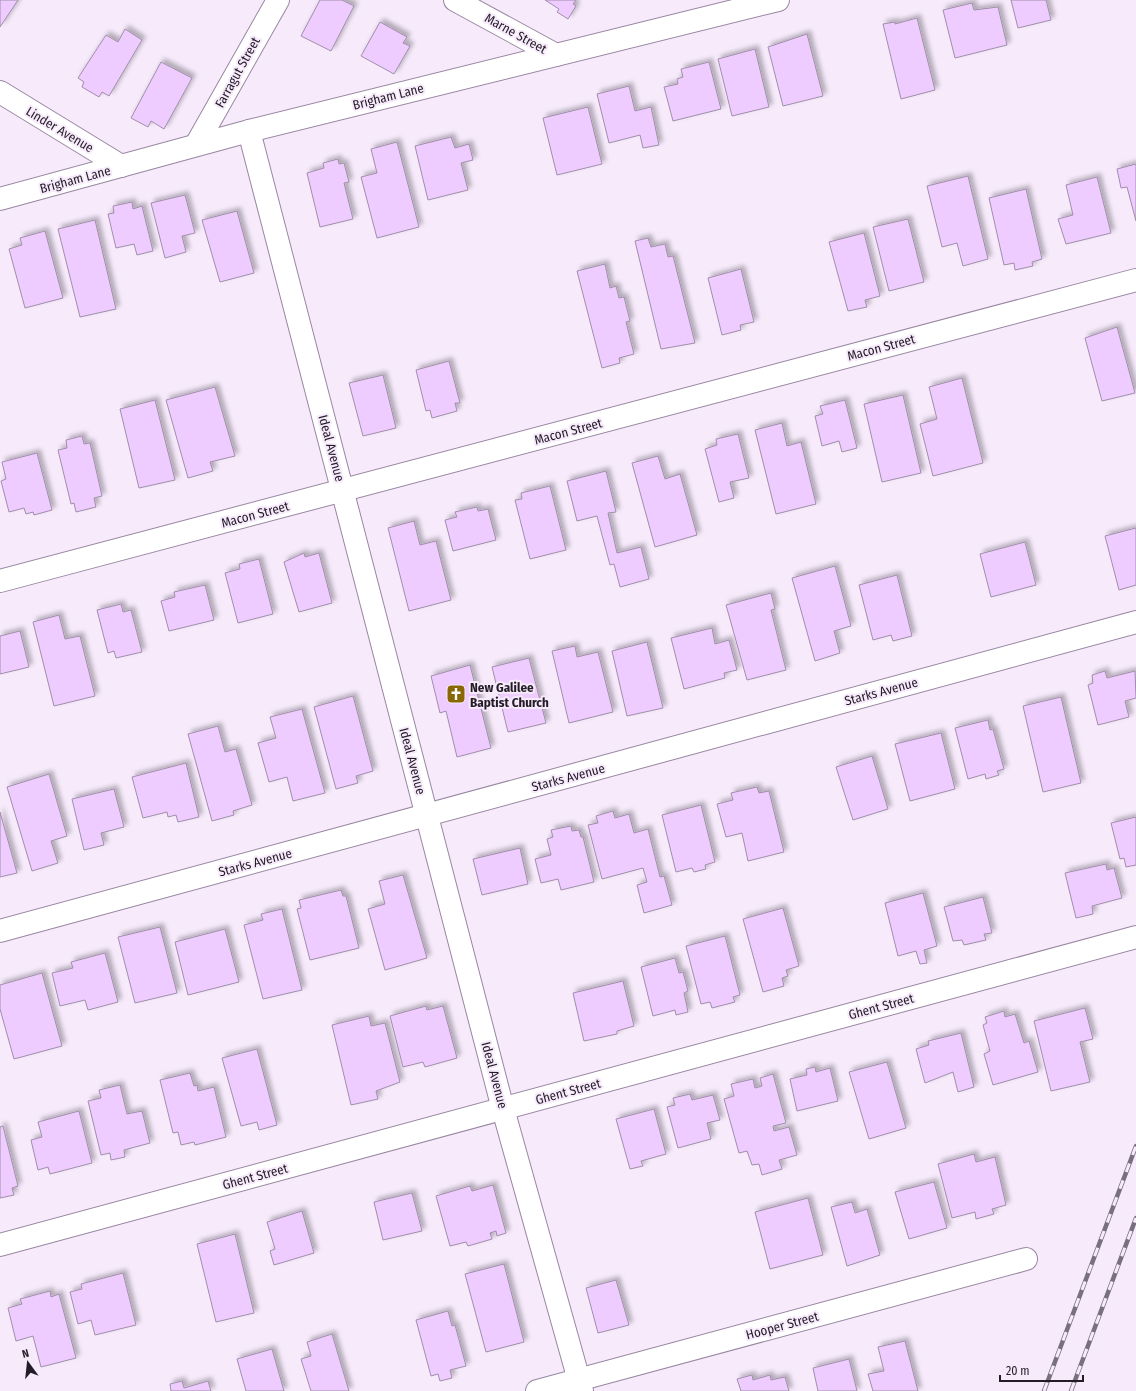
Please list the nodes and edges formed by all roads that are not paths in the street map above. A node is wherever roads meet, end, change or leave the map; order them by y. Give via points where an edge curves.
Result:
1 (278, 0) edge
2 (455, 0) edge
3 (778, 0) edge
4 (556, 55) junction
5 (0, 92) edge
6 (249, 131) junction
7 (196, 145) junction
8 (121, 166) junction
9 (0, 199) edge
10 (1136, 280) edge
11 (343, 490) junction
12 (0, 581) edge
13 (1136, 622) edge
14 (427, 815) junction
15 (0, 931) edge
16 (1136, 937) edge
17 (503, 1109) junction
18 (0, 1245) edge
19 (1026, 1259) dead end
20 (580, 1385) edge
21 (537, 1391) edge

1 - 7 street, Farragut Street
2 - 4 street, Marne Street
3 - 4 street, Brigham Lane
4 - 6 street, Brigham Lane
5 - 8 street, Linder Avenue
6 - 7 street, Brigham Lane
6 - 11 street, Ideal Avenue
7 - 8 street, Brigham Lane
8 - 9 street, Brigham Lane
10 - 11 street, Macon Street
11 - 12 street, Macon Street
11 - 14 street, Ideal Avenue
13 - 14 street, Starks Avenue
14 - 15 street, Starks Avenue
14 - 17 street, Ideal Avenue
16 - 17 street, Ghent Street
17 - 18 street, Ghent Street
17 - 20 street, Ideal Avenue
19 - 20 street, Hooper Street
20 - 21 street, Hooper Street

